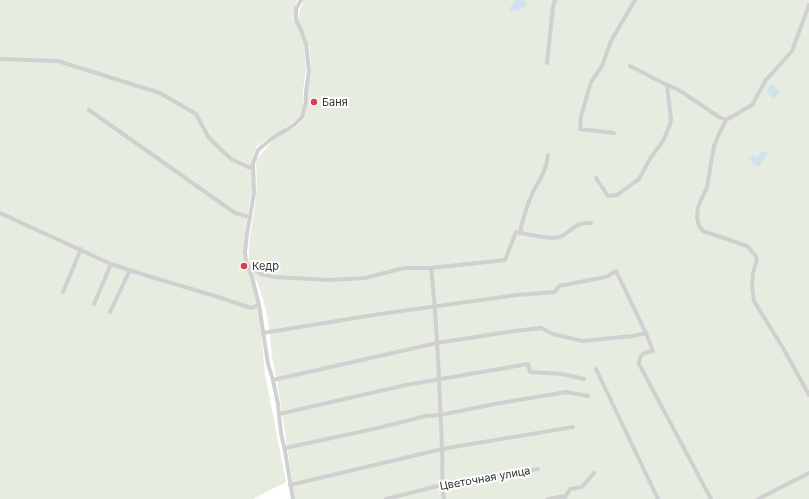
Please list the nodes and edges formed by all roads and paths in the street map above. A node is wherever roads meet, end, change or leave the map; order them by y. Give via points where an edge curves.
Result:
1 (301, 0) edge
2 (555, 0) edge
3 (635, 0) edge
4 (809, 5) edge
5 (0, 59) edge
6 (547, 64) dead end
7 (630, 66) dead end
8 (667, 85) junction
9 (89, 110) dead end
10 (726, 120) junction
11 (614, 133) dead end
12 (548, 155) dead end
13 (253, 168) junction
14 (596, 178) dead end
15 (0, 213) edge
16 (250, 217) junction
17 (591, 223) dead end
18 (520, 233) junction
19 (81, 249) junction
20 (111, 264) junction
21 (248, 266) junction
22 (431, 268) junction
23 (130, 270) junction
24 (63, 292) dead end
25 (94, 304) dead end
26 (259, 305) junction
27 (434, 307) junction
28 (110, 312) dead end
29 (263, 333) junction
30 (646, 333) junction
31 (437, 343) junction
32 (596, 369) dead end
33 (439, 379) junction
34 (584, 379) dead end
35 (273, 380) junction
36 (809, 395) edge
37 (588, 396) dead end
38 (279, 414) junction
39 (440, 415) junction
40 (573, 427) dead end
41 (284, 448) junction
42 (442, 449) junction
43 (538, 469) dead end
44 (594, 473) dead end
45 (809, 474) edge
46 (290, 485) junction
47 (442, 485) junction
48 (565, 497) edge
49 (293, 499) edge
50 (386, 499) edge
51 (444, 499) edge
52 (548, 499) edge
53 (658, 499) edge
54 (711, 499) edge
55 (758, 499) edge

1 - 13 street via 296,9 296,20 306,44 309,70 306,103 302,117 294,125 258,150
2 - 6 street
3 - 11 street via 611,41 602,66 591,82 580,116 580,129
4 - 10 street via 792,51 766,80 752,105
5 - 13 street via 58,61 160,93 196,114 209,138 231,159
7 - 8 street
8 - 10 street
8 - 14 street via 669,127 639,179 617,195 608,196
9 - 16 street via 235,213
10 - 36 street via 714,146 708,187 698,207 699,226 703,231 747,246 755,255 757,259 752,287 754,300
12 - 18 street via 546,167 522,220
13 - 16 street via 254,193
15 - 19 street
16 - 21 street via 245,252
17 - 18 street via 582,223 559,237
18 - 22 street via 516,232 505,260
19 - 20 street
19 - 24 street
20 - 23 street
20 - 25 street
21 - 22 street via 262,274 275,277 317,280 365,278 404,268
21 - 26 street
22 - 27 street
23 - 26 street via 251,308
23 - 28 street
26 - 29 street
27 - 29 street
27 - 30 street via 555,292 559,286 606,277 616,271
27 - 31 street
29 - 35 street
30 - 31 street via 582,341 553,334 541,328
30 - 54 street via 653,351 644,353 639,364
31 - 33 street
31 - 35 street
32 - 53 street
33 - 34 street via 528,364 530,372 562,374
33 - 38 street
33 - 39 street
35 - 38 street
37 - 39 street via 566,392
38 - 41 street
39 - 41 street
39 - 42 street
40 - 42 street
41 - 46 street
42 - 46 street
42 - 47 street
43 - 47 street, Цветочная улица
44 - 48 street via 582,487 570,489
45 - 55 street
46 - 49 street
47 - 50 street, Цветочная улица
47 - 51 street
48 - 52 street

